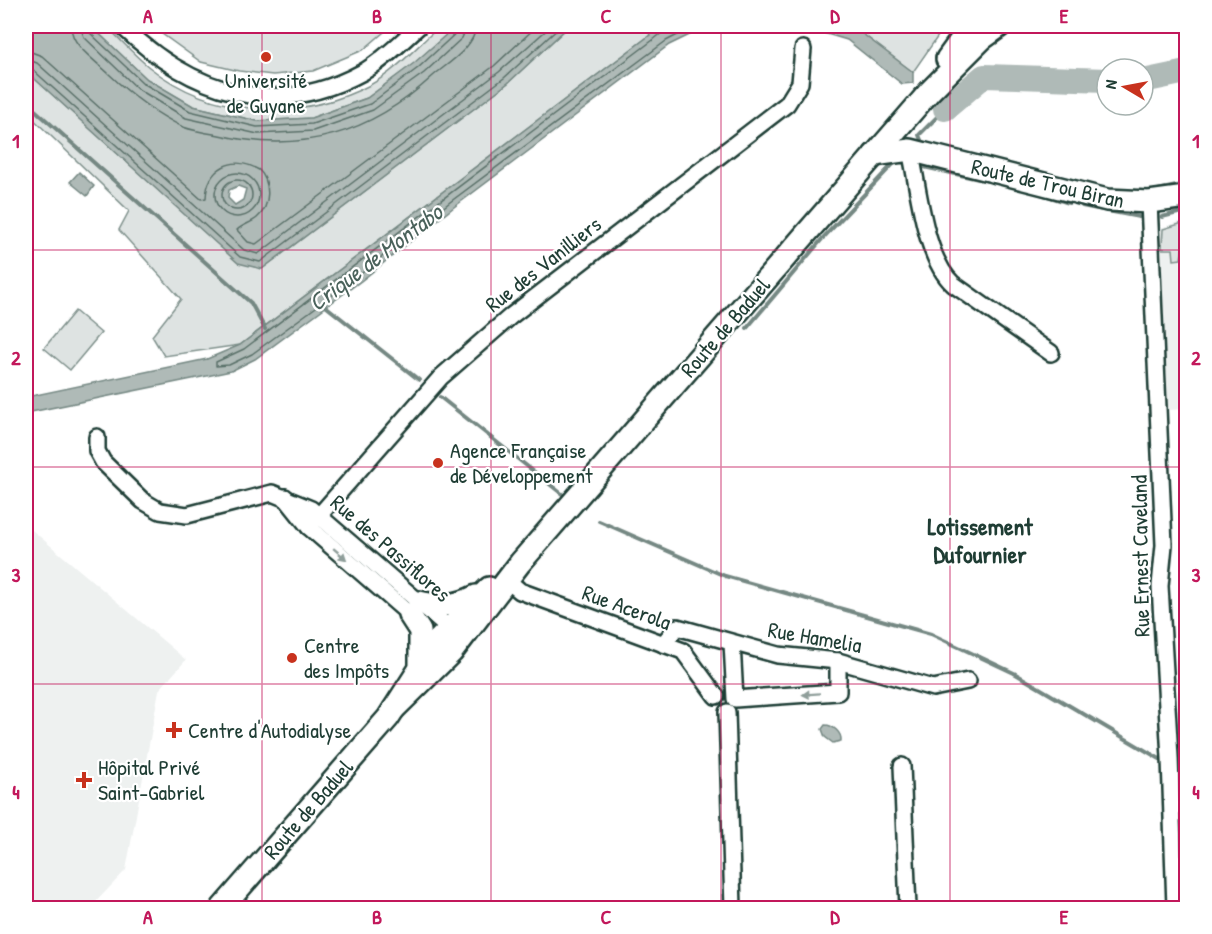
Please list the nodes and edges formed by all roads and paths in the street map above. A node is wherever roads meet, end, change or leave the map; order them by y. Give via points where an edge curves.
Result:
1 (122, 26) edge
2 (419, 26) edge
3 (971, 26) edge
4 (1000, 26) edge
5 (803, 49) dead end
6 (930, 91) junction
7 (912, 112) junction
8 (910, 150) junction
9 (874, 155) junction
10 (1186, 197) edge
11 (1149, 202) junction
12 (1051, 353) dead end
13 (97, 437) dead end
14 (285, 497) junction
15 (320, 515) junction
16 (309, 528) junction
17 (520, 563) junction
18 (507, 580) junction
19 (485, 591) junction
20 (414, 608) junction
21 (450, 640) junction
22 (663, 644) junction
23 (732, 644) junction
24 (838, 661) junction
25 (420, 664) junction
26 (968, 681) dead end
27 (716, 696) dead end
28 (394, 709) junction
29 (727, 712) dead end
30 (902, 766) dead end
31 (222, 909) edge
32 (734, 909) edge
33 (908, 909) edge
34 (1175, 909) edge

1 - 2 street via 176,70 211,87 243,94 284,96 326,87 363,71
3 - 6 main road, Route de Baduel via 944,63
4 - 6 main road, Route de Baduel
5 - 15 street, Rue des Vanilliers via 800,82 787,104 511,316 441,377
6 - 7 main road, Route de Baduel
7 - 8 main road
7 - 9 main road, Route de Baduel
8 - 9 main road, Route de Trou Biran
8 - 11 main road, Route de Trou Biran via 1097,198
8 - 12 street via 931,244 941,270 953,284
9 - 17 main road, Route de Baduel
10 - 11 main road, Route de Trou Biran
11 - 34 street, Rue Ernest Caveland via 1164,545 1160,586
13 - 14 street, Rue des Passiflores via 97,451 105,465 143,501 160,511 187,515 263,494
14 - 15 street, Rue des Passiflores
14 - 16 street, Rue des Passiflores
15 - 16 street, Rue des Vanilliers
15 - 20 street, Rue des Passiflores
16 -> 20 street, Rue des Passiflores
17 - 18 main road, Route de Baduel
17 - 19 main road, Route de Baduel
18 - 21 main road, Route de Baduel
18 - 22 street, Rue Acerola via 520,591
19 - 20 main road via 463,603
19 - 21 main road, Route de Baduel
20 - 21 street, Rue des Passiflores
20 - 25 main road via 420,631
21 - 25 main road, Route de Baduel
21 - 28 main road, Route de Baduel
22 - 23 street, Rue Hamelia via 677,627
22 - 27 street, Rue Acerola via 683,651
23 - 24 street, Rue Hamelia via 778,655
24 -> 23 street via 838,692 735,699
24 - 26 street, Rue Hamelia via 933,688
25 - 28 main road, Route de Baduel
28 - 31 main road, Route de Baduel
29 - 32 street
30 - 33 street

